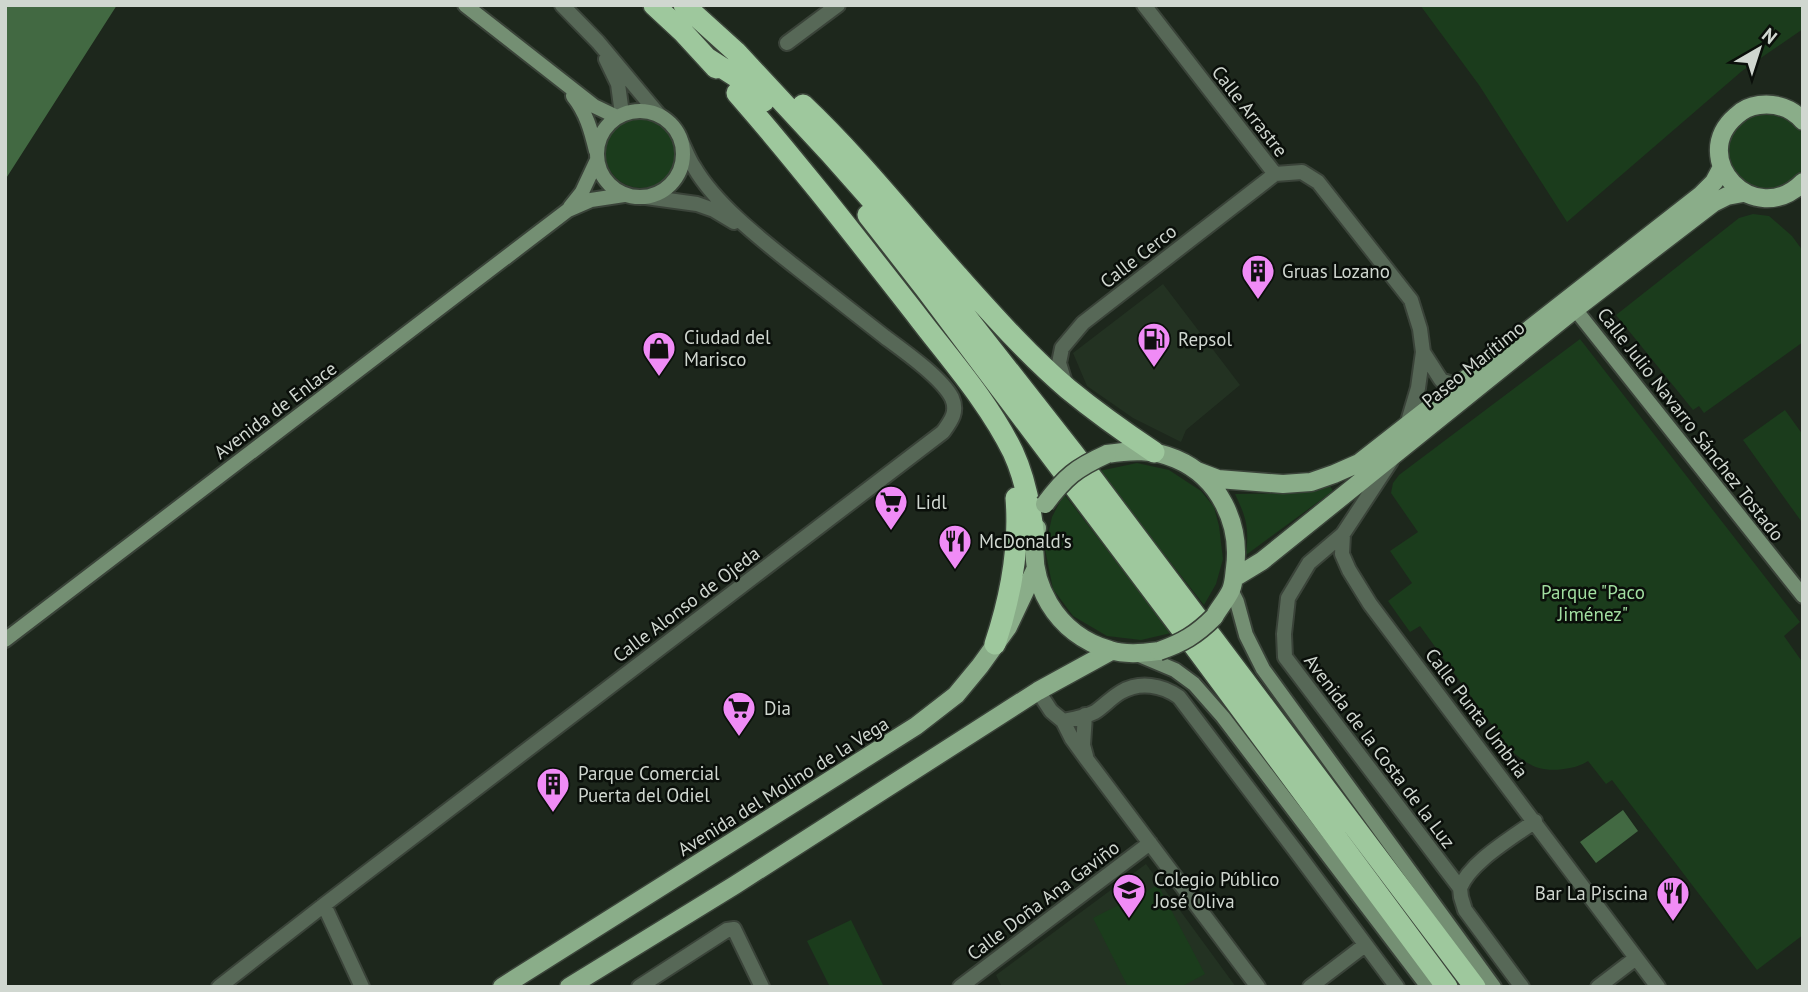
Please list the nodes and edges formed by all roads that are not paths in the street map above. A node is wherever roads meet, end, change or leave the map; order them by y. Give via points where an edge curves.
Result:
1 (465, 5) edge
2 (562, 5) edge
3 (654, 5) edge
4 (684, 5) edge
5 (838, 5) edge
6 (1144, 5) edge
7 (819, 11) edge
8 (598, 41) junction
9 (787, 43) dead end
10 (736, 52) junction
11 (707, 58) junction
12 (562, 81) junction
13 (1796, 108) edge
14 (659, 115) junction
15 (620, 116) junction
16 (1803, 121) edge
17 (682, 143) junction
18 (597, 158) junction
19 (1722, 167) junction
20 (1275, 174) junction
21 (1803, 182) edge
22 (1743, 193) junction
23 (624, 195) junction
24 (646, 197) junction
25 (568, 210) junction
26 (754, 234) junction
27 (1575, 309) junction
28 (1423, 352) junction
29 (1457, 386) junction
30 (1067, 387) junction
31 (1407, 425) junction
32 (1398, 451) junction
33 (1154, 452) junction
34 (1014, 453) junction
35 (1197, 471) junction
36 (1343, 534) junction
37 (1034, 539) junction
38 (1035, 570) junction
39 (1232, 584) junction
40 (1803, 596) edge
41 (5, 640) edge
42 (995, 644) junction
43 (1111, 651) junction
44 (1136, 654) junction
45 (1038, 691) junction
46 (1085, 715) junction
47 (1063, 721) junction
48 (1088, 761) junction
49 (1535, 821) junction
50 (1150, 844) junction
51 (1460, 888) junction
52 (324, 905) junction
53 (1365, 945) junction
54 (1636, 958) junction
55 (219, 987) edge
56 (362, 987) edge
57 (502, 987) edge
58 (569, 987) edge
59 (639, 987) edge
60 (762, 987) edge
61 (960, 987) edge
62 (1258, 987) edge
63 (1310, 987) edge
64 (1396, 987) edge
65 (1428, 987) edge
66 (1447, 987) edge
67 (1475, 987) edge
68 (1494, 987) edge
69 (1522, 987) edge
70 (1598, 987) edge
71 (1658, 987) edge

1 - 12 street
2 - 8 street
3 - 11 highway
4 - 10 highway
5 - 7 street
6 - 20 street, Calle Arrastre
7 - 9 street
8 - 14 street
8 - 15 street via 618,85
10 - 30 highway via 769,73 829,130 996,318
10 - 67 highway via 900,231 1034,400
11 - 34 highway via 986,405
11 - 66 highway via 746,83 849,190
12 - 15 street via 594,106
12 - 18 street via 583,108
13 - 16 main road
13 - 19 main road via 1757,105 1729,121 1721,135
14 - 15 street via 634,111
14 - 17 street via 670,122
15 - 18 street via 602,133
17 - 24 street via 684,158 672,184
17 - 26 street, Calle Alonso de Ojeda via 704,181
18 - 23 street via 604,179
18 - 25 street, Avenida de Enlace
19 - 22 main road
19 - 29 main road, Paseo Marítimo via 1701,195
20 - 28 street, Calle Arrastre via 1301,172 1318,182 1411,300
20 - 30 street, Calle Cerco via 1083,323 1062,348 1059,363
21 - 22 main road via 1774,199
22 - 27 main road, Paseo Marítimo via 1713,203
23 - 24 street
23 - 25 street, Avenida de Enlace via 591,200
24 - 26 street, Calle Alonso de Ojeda via 697,204
25 - 41 street, Avenida de Enlace
26 - 52 street, Calle Alonso de Ojeda via 942,384 952,398 952,420 933,440
27 - 32 main road, Paseo Marítimo
27 - 40 street, Calle Julio Navarro Sánchez Tostado
28 - 29 street, Calle Arrastre via 1441,380
28 - 31 street, Calle Arrastre
29 - 31 main road, Paseo Marítimo
30 - 33 highway
31 - 35 main road, Paseo Marítimo via 1359,463 1311,482 1218,479
32 - 36 street
32 - 39 main road, Paseo Marítimo
33 - 35 main road
33 - 37 main road, bridge via 1107,454 1082,465 1061,482 1045,504
34 - 37 highway via 1031,504
34 - 42 highway via 1016,559
35 - 39 main road via 1227,508 1235,530
36 - 49 street, Calle Punta Umbría via 1342,554 1370,604
36 - 51 street, Avenida de la Costa de la Luz via 1309,563 1288,598 1285,657
37 - 38 main road
38 - 42 main road, Avenida del Molino de la Vega
38 - 43 main road via 1045,598 1061,622 1084,640
39 - 44 main road, bridge via 1214,617 1198,632 1180,644
39 - 68 street via 1263,669
42 - 57 main road, Avenida del Molino de la Vega via 956,695 916,726
43 - 44 main road
43 - 45 main road
44 - 65 street via 1175,670 1223,717
45 - 47 street
45 - 58 main road
46 - 47 street
46 - 48 street via 1083,745
46 - 53 street via 1135,687 1150,685 1179,697
47 - 48 street
48 - 50 street
49 - 51 street via 1477,865
49 - 54 street, Calle Punta Umbría
50 - 61 street, Calle Doña Ana Gaviño
50 - 62 street
51 - 69 street, Avenida de la Costa de la Luz via 1465,910
52 - 55 street, Calle Alonso de Ojeda
52 - 56 street
53 - 63 street
53 - 64 street
54 - 70 street
54 - 71 street, Calle Punta Umbría
59 - 60 street via 734,929

